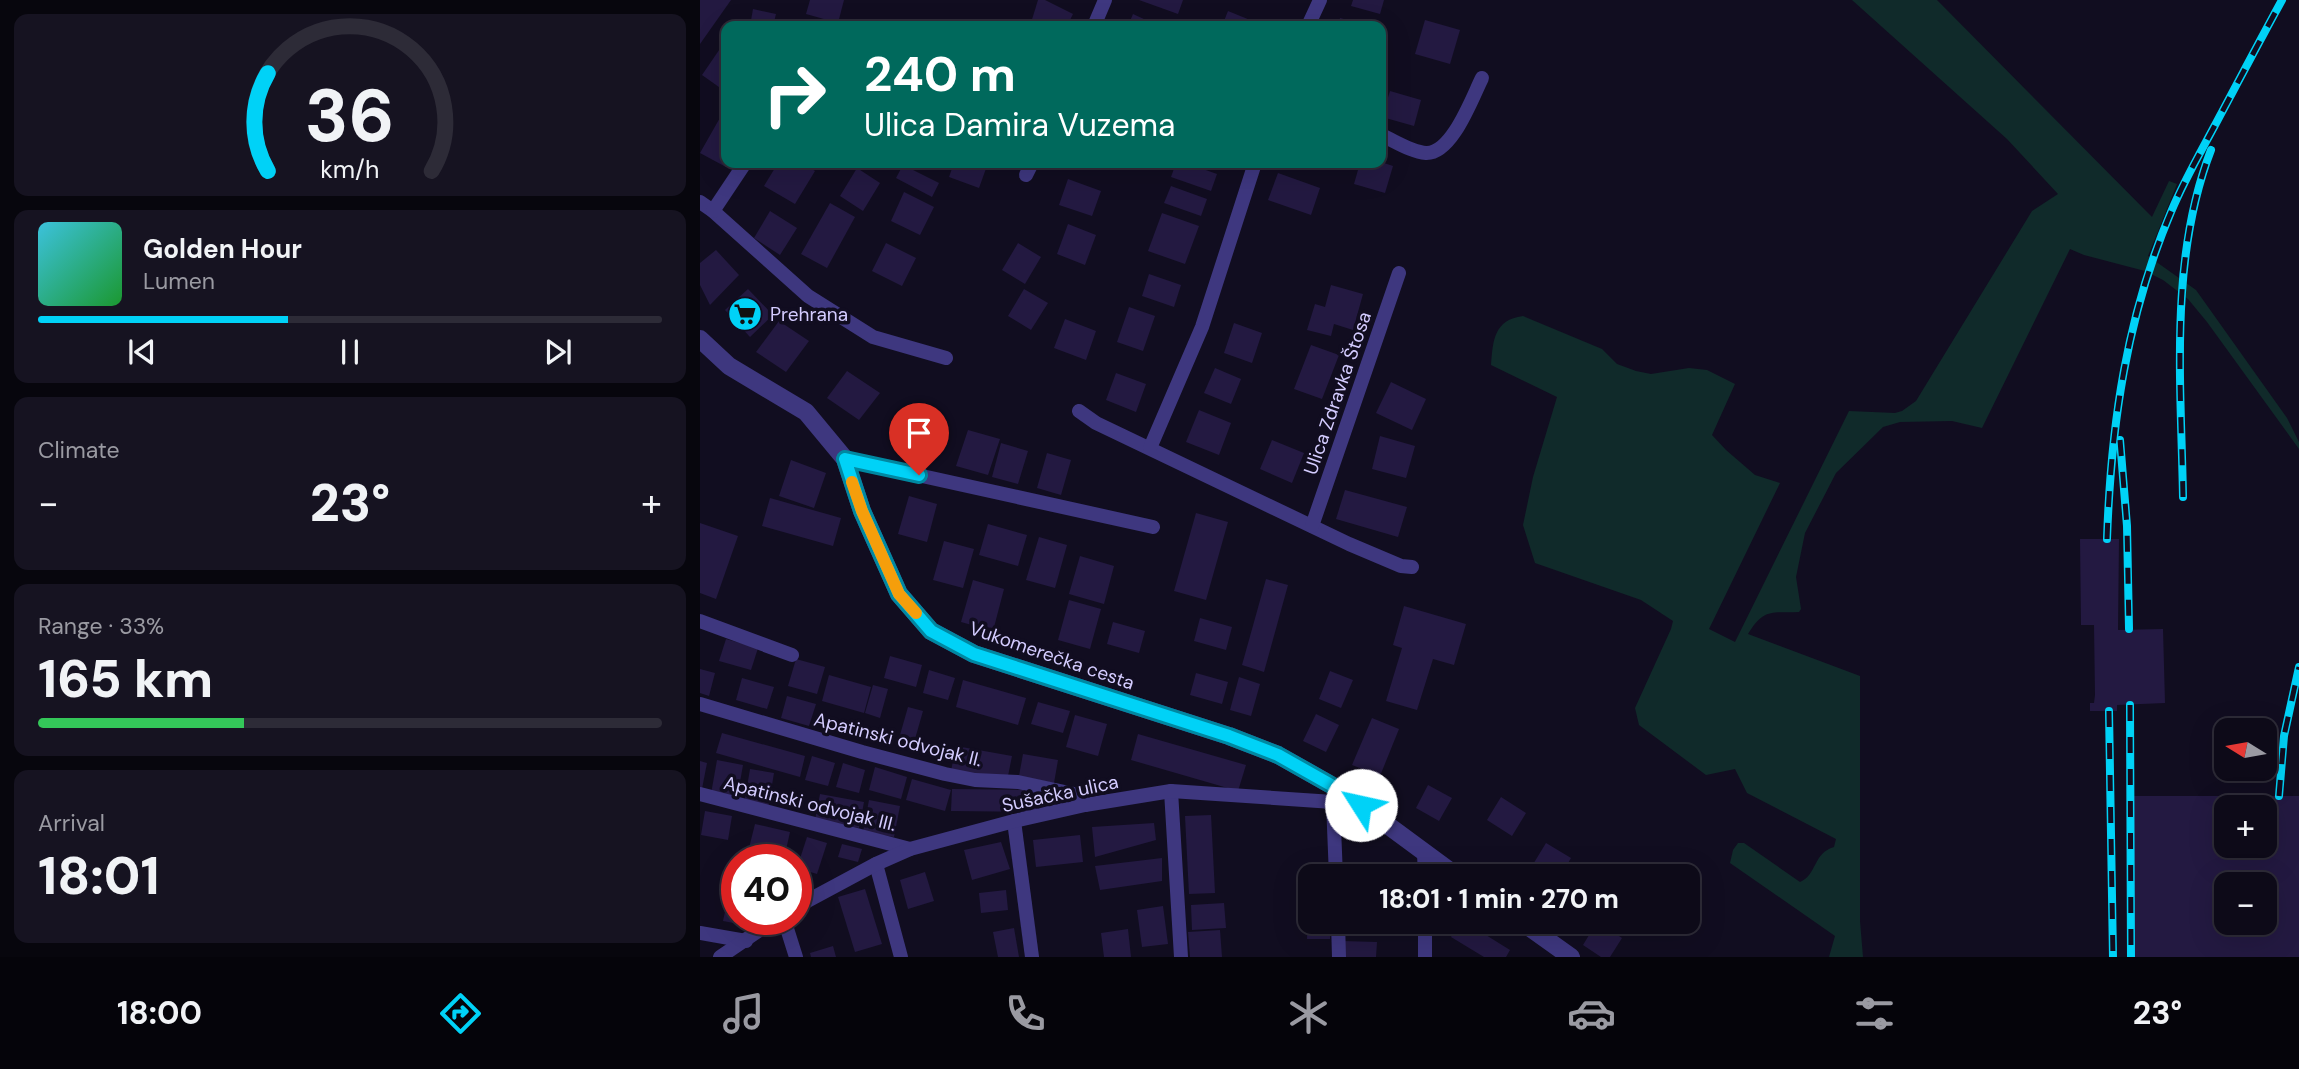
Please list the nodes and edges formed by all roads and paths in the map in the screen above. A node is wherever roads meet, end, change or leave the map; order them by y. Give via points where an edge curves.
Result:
1 (1105, 0) edge
2 (1320, 0) edge
3 (1096, 21) edge
4 (1310, 21) edge
5 (1482, 78) dead end
6 (1386, 137) edge
7 (742, 168) edge
8 (1253, 168) edge
9 (700, 202) edge
10 (713, 211) junction
11 (1399, 273) dead end
12 (700, 340) edge
13 (946, 358) dead end
14 (1079, 411) dead end
15 (1150, 448) junction
16 (845, 459) junction
17 (1312, 526) junction
18 (1153, 527) dead end
19 (1412, 567) dead end
20 (700, 621) edge
21 (792, 655) dead end
22 (700, 704) edge
23 (1171, 791) junction
24 (700, 794) edge
25 (1336, 796) junction
26 (1085, 805) junction
27 (1014, 821) junction
28 (910, 849) junction
29 (1424, 853) junction
30 (876, 864) junction
31 (1336, 864) edge
32 (1424, 864) edge
33 (1440, 864) edge
34 (812, 898) edge
35 (700, 933) edge
36 (1338, 934) edge
37 (1425, 934) edge
38 (1539, 934) edge
39 (754, 935) edge
40 (789, 935) edge
41 (746, 941) junction
42 (720, 957) edge
43 (796, 957) edge
44 (901, 957) edge
45 (1032, 957) edge
46 (1181, 957) edge
47 (1339, 957) edge
48 (1425, 957) edge
49 (1571, 957) edge

1 - 3 street
2 - 4 street
5 - 6 street via 1457,128 1437,151 1414,150
7 - 10 street
8 - 15 street via 1202,327
9 - 10 street
10 - 13 street via 808,296 840,317 873,337
11 - 17 street, Ulica Zdravka Štosa
12 - 16 street, Vukomerečka cesta via 729,366 806,412
14 - 15 street
15 - 17 street
16 - 18 street
16 - 25 street, Vukomerečka cesta via 862,511 899,594 931,631 974,654 1278,755
17 - 19 street
20 - 21 street
22 - 26 street, Apatinski odvojak II. via 945,774 1074,794
23 - 25 street, Sušačka ulica
23 - 26 street, Sušačka ulica
23 - 46 street
24 - 28 street, Apatinski odvojak III.
25 - 29 street, Vukomerečka cesta
25 - 31 street
26 - 27 street, Sušačka ulica
27 - 28 street, Sušačka ulica
27 - 45 street
28 - 30 street, Sušačka ulica
29 - 32 street
29 - 33 street, Vukomerečka cesta
30 - 34 street, Sušačka ulica
30 - 44 street
35 - 41 street
36 - 47 street
37 - 48 street
38 - 49 street
39 - 41 street
40 - 43 street
41 - 42 street

